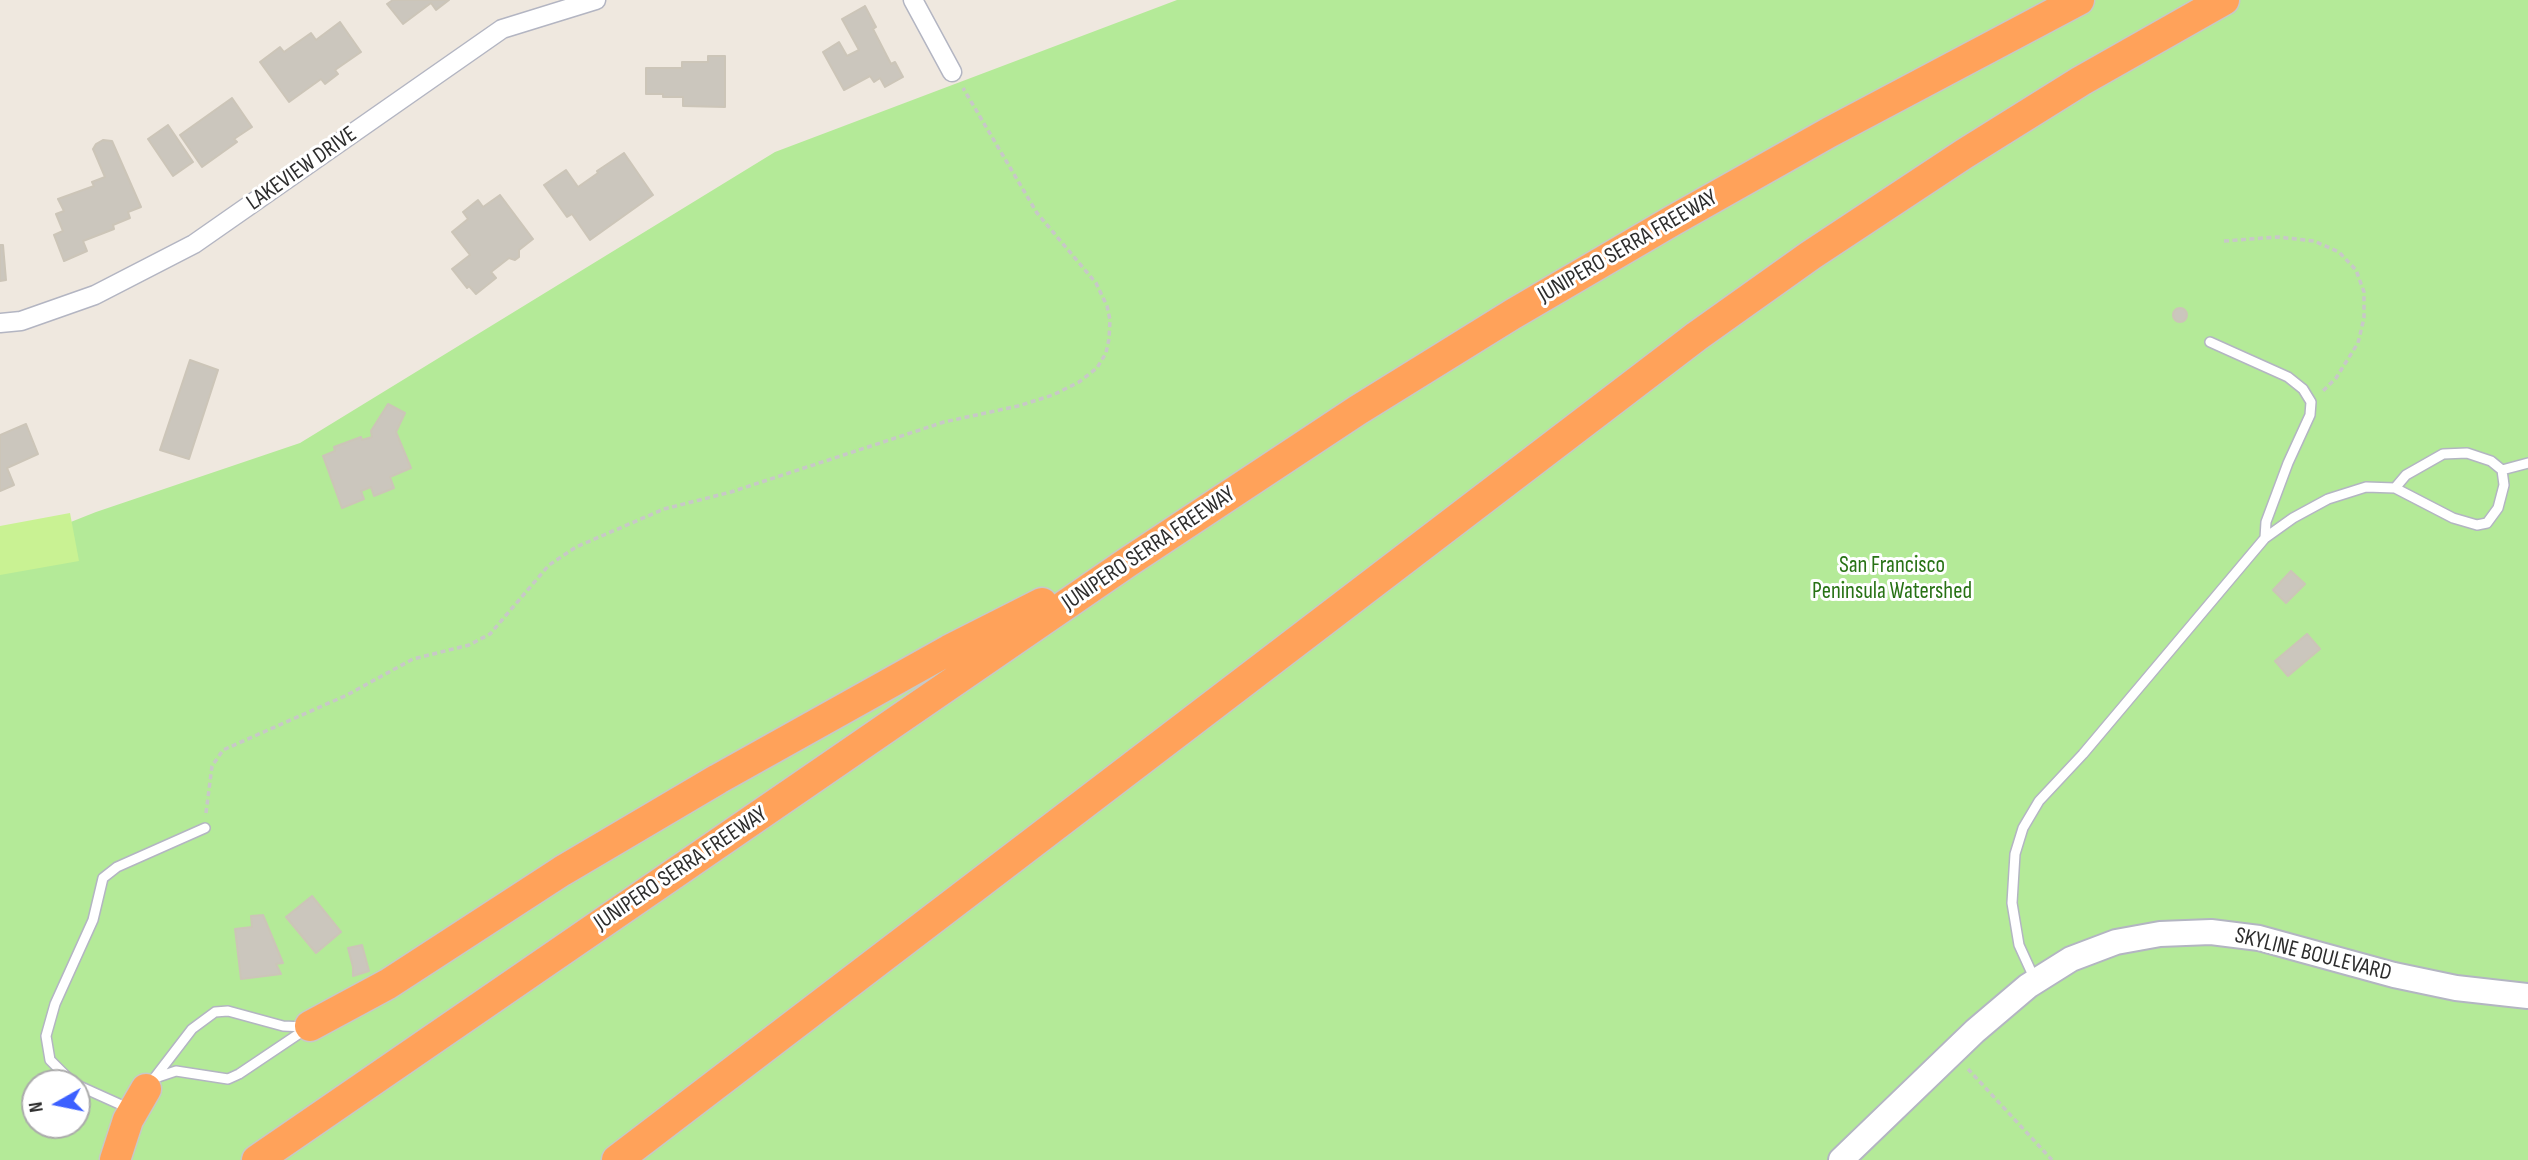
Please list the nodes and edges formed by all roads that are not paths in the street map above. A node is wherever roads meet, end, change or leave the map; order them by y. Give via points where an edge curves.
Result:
1 (596, 0) edge
2 (913, 0) edge
3 (2079, 0) edge
4 (2224, 0) edge
5 (952, 72) road end
6 (0, 323) edge
7 (2210, 342) dead end
8 (2528, 463) edge
9 (2502, 470) junction
10 (2395, 488) junction
11 (2265, 538) junction
12 (1128, 562) junction
13 (205, 828) road end
14 (2035, 981) junction
15 (2528, 996) edge
16 (310, 1026) junction
17 (59, 1069) edge
18 (91, 1088) edge
19 (139, 1100) junction
20 (115, 1160) edge
21 (257, 1160) edge
22 (617, 1160) edge
23 (1841, 1160) edge

1 - 6 street, LAKEVIEW DRIVE via 502,29 194,244 95,295 21,321
2 - 5 street
3 - 12 highway, JUNIPERO SERRA FREEWAY via 1810,143 1593,266 1348,417
4 - 22 highway via 2003,129 1755,294
7 - 11 lane via 2288,377 2304,389 2311,402 2310,415 2266,522
8 - 9 lane
9 - 10 lane via 2467,453 2443,454 2406,475
9 - 10 lane via 2504,485 2498,508 2487,523 2477,525 2453,519
10 - 11 lane via 2366,487 2328,499
11 - 14 lane via 2039,801 2023,828 2015,854 2012,903 2019,945
12 - 16 highway via 970,639 718,779 562,871 388,984
12 - 21 highway, JUNIPERO SERRA FREEWAY
13 - 17 lane via 117,867 103,878 93,920 55,1004 46,1036 50,1060
14 - 15 street, SKYLINE BOULEVARD via 2071,959 2116,942 2211,932 2259,938 2456,988
14 - 23 street, SKYLINE BOULEVARD via 1975,1031
16 - 19 lane via 228,1079 165,1073
16 - 19 lane via 284,1026 228,1011 215,1012 192,1030
18 - 19 lane
19 - 20 highway

